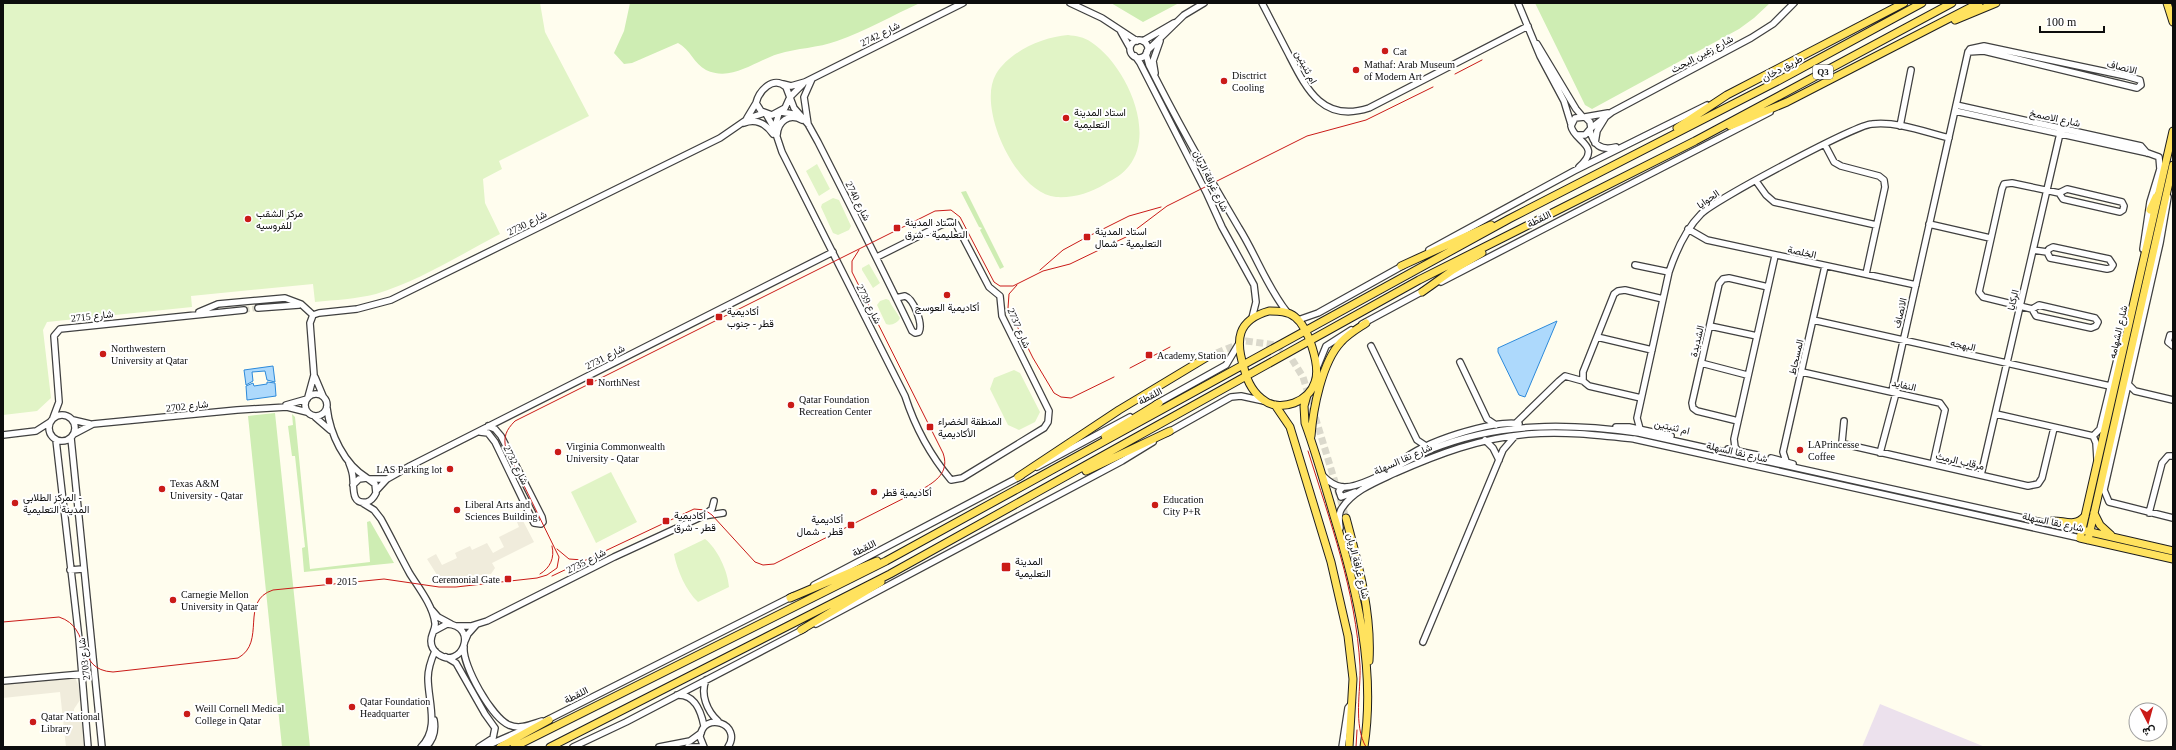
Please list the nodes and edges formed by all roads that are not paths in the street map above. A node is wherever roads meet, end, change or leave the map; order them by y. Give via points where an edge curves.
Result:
1 (963, 3) edge
2 (1070, 3) edge
3 (1204, 3) edge
4 (1262, 3) edge
5 (1518, 3) edge
6 (1794, 3) edge
7 (1904, 3) edge
8 (1922, 3) edge
9 (1952, 3) edge
10 (1979, 3) edge
11 (1996, 3) edge
12 (2167, 3) edge
13 (1176, 22) junction
14 (2173, 22) edge
15 (1528, 26) junction
16 (1119, 30) junction
17 (1167, 32) junction
18 (1908, 39) junction
19 (1137, 40) junction
20 (1143, 41) junction
21 (1130, 48) junction
22 (1146, 52) junction
23 (1968, 52) junction
24 (1135, 56) junction
25 (1911, 70) dead end
26 (812, 79) junction
27 (1156, 79) junction
28 (1557, 81) junction
29 (805, 82) junction
30 (783, 84) junction
31 (1727, 95) junction
32 (789, 98) junction
33 (1788, 102) junction
34 (756, 103) junction
35 (1956, 108) junction
36 (780, 112) junction
37 (1610, 113) junction
38 (765, 114) junction
39 (800, 115) junction
40 (1584, 117) junction
41 (742, 124) junction
42 (808, 124) junction
43 (1571, 124) junction
44 (1900, 126) junction
45 (1590, 129) junction
46 (774, 130) junction
47 (2061, 131) junction
48 (2173, 131) edge
49 (1578, 135) junction
50 (1949, 138) junction
51 (777, 140) junction
52 (1694, 141) junction
53 (1595, 144) junction
54 (1626, 144) junction
55 (1825, 145) junction
56 (1649, 147) junction
57 (2173, 168) edge
58 (1574, 171) junction
59 (1756, 181) junction
60 (2168, 186) junction
61 (2047, 190) junction
62 (2060, 193) junction
63 (2159, 195) junction
64 (2150, 210) junction
65 (1509, 219) junction
66 (1929, 224) junction
67 (1876, 225) junction
68 (1688, 229) junction
69 (1504, 237) junction
70 (1990, 238) junction
71 (2033, 250) junction
72 (833, 252) junction
73 (2047, 252) junction
74 (1775, 256) junction
75 (877, 257) junction
76 (1635, 265) dead end
77 (1401, 266) junction
78 (1825, 266) junction
79 (1669, 272) junction
80 (1866, 274) junction
81 (1916, 285) junction
82 (1768, 287) junction
83 (1422, 292) junction
84 (896, 298) junction
85 (1663, 299) junction
86 (261, 300) junction
87 (239, 302) junction
88 (301, 304) junction
89 (2020, 307) junction
90 (2032, 309) junction
91 (1287, 312) junction
92 (195, 314) junction
93 (313, 315) junction
94 (1252, 318) junction
95 (1298, 320) junction
96 (1813, 320) junction
97 (1366, 322) junction
98 (1710, 326) junction
99 (1305, 331) junction
100 (2173, 335) edge
101 (1757, 336) junction
102 (1597, 337) junction
103 (1903, 340) junction
104 (1309, 341) junction
105 (1238, 345) junction
106 (1371, 346) dead end
107 (2173, 346) edge
108 (2124, 349) junction
109 (1652, 350) junction
110 (1207, 357) tunnel mouth
111 (1460, 362) dead end
112 (2116, 362) junction
113 (1701, 363) junction
114 (2007, 364) junction
115 (1243, 366) junction
116 (1317, 370) junction
117 (1802, 372) junction
118 (2126, 373) junction
119 (314, 375) junction
120 (1747, 375) junction
121 (1246, 376) junction
122 (1583, 381) junction
123 (2128, 384) junction
124 (2110, 386) junction
125 (2135, 391) junction
126 (1894, 392) junction
127 (1307, 395) junction
128 (59, 396) junction
129 (323, 396) junction
130 (2125, 396) junction
131 (308, 398) junction
132 (1641, 398) junction
133 (2173, 400) edge
134 (1264, 401) junction
135 (1159, 403) junction
136 (1275, 405) junction
137 (278, 407) junction
138 (328, 408) junction
139 (2105, 410) junction
140 (307, 412) junction
141 (1996, 414) junction
142 (2121, 415) junction
143 (315, 417) junction
144 (70, 418) junction
145 (1636, 418) junction
146 (502, 419) junction
147 (1487, 419) junction
148 (52, 420) junction
149 (1738, 421) junction
150 (1844, 421) dead end
151 (1516, 423) junction
152 (96, 424) junction
153 (1496, 425) junction
154 (488, 426) junction
155 (1529, 426) junction
156 (1484, 427) junction
157 (1628, 427) junction
158 (2110, 427) junction
159 (1606, 428) junction
160 (2054, 428) junction
161 (1640, 429) junction
162 (331, 430) junction
163 (36, 431) junction
164 (498, 431) junction
165 (1170, 431) junction
166 (478, 432) junction
167 (50, 434) junction
168 (3, 435) edge
169 (72, 436) junction
170 (1516, 436) junction
171 (2093, 436) junction
172 (56, 440) junction
173 (1311, 440) junction
174 (1417, 440) junction
175 (1485, 440) junction
176 (1734, 440) junction
177 (1426, 446) junction
178 (1725, 448) junction
179 (1416, 450) junction
180 (1738, 450) junction
181 (1783, 452) junction
182 (1880, 453) junction
183 (2173, 456) edge
184 (1775, 459) junction
185 (1499, 461) junction
186 (1786, 461) junction
187 (349, 463) junction
188 (1400, 464) junction
189 (1933, 464) junction
190 (2098, 466) junction
191 (1802, 468) junction
192 (1322, 475) junction
193 (1981, 476) junction
194 (1018, 477) junction
195 (368, 479) junction
196 (387, 479) junction
197 (955, 480) joint
198 (353, 485) junction
199 (1368, 486) junction
200 (1342, 487) junction
201 (1018, 490) junction
202 (376, 492) junction
203 (1025, 500) junction
204 (714, 501) dead end
205 (361, 502) junction
206 (2150, 512) junction
207 (377, 513) junction
208 (723, 513) dead end
209 (2094, 513) junction
210 (703, 516) junction
211 (2085, 516) junction
212 (1346, 518) tunnel mouth
213 (2173, 518) edge
214 (2046, 522) junction
215 (2081, 534) junction
216 (2089, 536) junction
217 (2119, 538) junction
218 (1342, 542) junction
219 (920, 543) junction
220 (2173, 551) edge
221 (2173, 559) edge
222 (83, 569) junction
223 (70, 570) junction
224 (890, 574) junction
225 (790, 598) junction
226 (429, 605) junction
227 (479, 624) junction
228 (454, 625) junction
229 (801, 630) junction
230 (434, 631) junction
231 (1423, 642) dead end
232 (464, 643) junction
233 (435, 651) junction
234 (444, 657) junction
235 (430, 665) junction
236 (82, 674) junction
237 (1368, 679) junction
238 (706, 680) junction
239 (5, 681) edge
240 (675, 696) junction
241 (1352, 702) junction
242 (432, 713) junction
243 (549, 720) junction
244 (718, 721) junction
245 (704, 726) junction
246 (701, 733) junction
247 (1365, 745) edge
248 (88, 747) edge
249 (102, 747) edge
250 (421, 747) edge
251 (426, 747) edge
252 (479, 747) edge
253 (484, 747) edge
254 (500, 747) edge
255 (514, 747) edge
256 (550, 747) edge
257 (573, 747) edge
258 (659, 747) edge
259 (688, 747) edge
260 (701, 747) edge
261 (704, 747) edge
262 (729, 747) edge
263 (1342, 747) edge
264 (1349, 747) edge

1 - 26 street, شارع 2742
2 - 16 street via 1102,18
3 - 13 street via 1184,14
4 - 15 street, ام ثنيتين via 1305,87 1319,102 1344,112 1369,108
5 - 15 street
6 - 37 street, شارع زغين البحث via 1773,24 1752,38
7 - 31 main road
8 - 56 main road, طريق دخان
9 - 52 main road, Q3
10 - 18 main road
11 - 18 main road
12 - 14 main road
13 - 17 street
13 - 20 street
15 - 28 street
16 - 19 street
16 - 21 street
17 - 22 street
17 - 27 street, شارع غرافة الريان via 1154,54
18 - 33 main road
19 - 20 street
19 - 21 street
20 - 22 street via 1147,45
21 - 24 street
22 - 24 street via 1141,57
22 - 27 street, شارع غرافة الريان
23 - 23 street, الانصاف via 1984,51 2137,88 2140,85 2140,80 2126,76 1984,46 1975,47
23 - 35 street, الانصاف
24 - 94 street, شارع غرافة الريان via 1254,285 1256,302
25 - 44 street
26 - 29 street, شارع 2742
26 - 42 street via 804,97
27 - 91 street, شارع غرافة الريان via 1206,174 1252,251 1276,298
28 - 40 street
28 - 43 street
29 - 30 street, شارع 2742 via 791,86
29 - 32 street, شارع 2742
30 - 32 street via 788,90
30 - 34 street via 776,83 764,88
31 - 54 street
31 - 56 main road
32 - 36 street via 787,106
32 - 39 street, شارع 2740
33 - 52 main road
33 - 83 street, اللقطة
34 - 38 street via 758,109
34 - 41 street, شارع 2730
35 - 47 street, شارع الاصمخ
35 - 50 street, الانصاف
36 - 38 street
36 - 39 street
36 - 46 street
37 - 40 street, شارع زغين البحث
37 - 45 street, شارع زغين البحث
37 - 53 street via 1597,131
38 - 41 street, شارع 2730 via 749,118
38 - 46 street, شارع 2739
39 - 42 street, شارع 2740
40 - 43 street via 1575,118
40 - 45 street via 1590,122
41 - 51 street via 754,121 766,124
41 - 93 street, شارع 2730 via 720,138 398,297 357,308
42 - 51 street via 798,118 786,118 778,127
42 - 75 street, شارع 2740
43 - 49 street via 1573,132
44 - 50 street, الحوايا
44 - 55 street, الحوايا via 1870,124
45 - 49 street via 1585,135
45 - 53 street
46 - 51 street, شارع 2739
47 - 61 street, الركايا
47 - 64 street, شارع الاصمخ via 2159,157
48 - 63 main road, شارع الشهامه
49 - 58 street via 1586,144 1588,152 1585,160
50 - 66 street, الانصاف
51 - 72 street, شارع 2739
52 - 69 main road, اللقطة
53 - 54 street via 1605,149
54 - 58 street
55 - 59 street, الحوايا
55 - 67 street via 1834,162 1879,176 1884,180
56 - 65 main road, اللقطة
57 - 60 main road, شارع الشهامه
58 - 77 street
59 - 67 street via 1774,202
59 - 68 street, الحوايا via 1702,213
60 - 118 main road, شارع الشهامه
60 - 123 street, شارع الشهامه via 2168,209
61 - 62 street
61 - 70 street via 2012,183 2004,184
61 - 71 street, الركايا
62 - 62 street via 2063,199 2120,212 2124,206 2122,202 2067,189
63 - 64 main road
63 - 108 main road, شارع الشهامه
64 - 112 street, شارع الشهامه via 2142,256
65 - 77 main road
65 - 99 main road, اللقطة
66 - 70 street
66 - 81 street, الانصاف
67 - 80 street
68 - 74 street, الخلصة via 1707,240
68 - 79 street, الحوايا via 1676,251
69 - 83 main road via 1493,247
69 - 104 main road, اللقطة via 1419,280
70 - 89 street via 1980,292 1983,297
71 - 73 street
71 - 89 street, الركايا
72 - 146 street, شارع 2731
72 - 197 street, شارع 2739 via 906,396 911,415 930,452 951,480
73 - 73 street via 2050,258 2107,269 2112,265 2109,259 2053,247
74 - 78 street, الخلصة
74 - 82 street
75 - 84 street, شارع 2740
75 - 197 street, شارع 2737 via 941,225 950,222 956,224 989,287 1000,296 1002,316 1049,411 1048,422 1044,428 1000,457
76 - 79 street
77 - 95 street via 1318,313
78 - 80 street, الخلصة
78 - 96 street, المسحاط
79 - 85 street, الحوايا
80 - 81 street, الخلصة
81 - 103 street, الانصاف
82 - 98 street, الشديدة via 1729,278 1723,279 1718,284
82 - 101 street
83 - 97 street, اللقطة
84 - 84 street, شارع 2740 via 912,331 917,333 921,328 912,302 905,296
85 - 102 street via 1625,290 1618,291 1614,294
85 - 109 street, الحوايا
86 - 87 street, شارع 2715
86 - 88 street, شارع 2715 via 284,298
86 - 88 street via 260,308
87 - 92 street, شارع 2715 via 218,304
87 - 92 street, شارع 2715 via 242,310
88 - 93 street, شارع 2715
89 - 90 street
89 - 114 street, الركايا
90 - 90 street via 2036,316 2091,328 2098,322 2095,318 2039,305
91 - 94 main road via 1269,311
91 - 95 main road
92 - 128 street, شارع 2715 via 60,329 54,336
93 - 119 street via 310,323
94 - 105 main road, اللقطة via 1242,330
95 - 99 main road
96 - 103 street, البهجه
96 - 117 street, المسحاط
97 - 116 street, اللقطة via 1326,346
97 - 173 main road via 1340,342 1331,357 1312,418
98 - 101 street
98 - 113 street, الشديدة
99 - 104 main road
99 - 115 main road, اللقطة
100 - 107 street via 2168,342
101 - 120 street
102 - 109 street
102 - 122 street via 1583,372
103 - 114 street, البهجه
103 - 126 street, الانصاف
104 - 116 main road
104 - 121 main road, اللقطة
105 - 115 main road
105 - 135 street, اللقطة via 1226,365
106 - 174 street
108 - 112 main road
108 - 158 main road, شارع الشهامه
109 - 132 street, الحوايا
110 - 194 main road via 1125,406
111 - 147 street
112 - 124 street, شارع الشهامه
113 - 120 street
113 - 149 street, الشديدة via 1693,408
114 - 124 street, البهجه
114 - 141 street, الركايا
115 - 121 main road
115 - 201 main road, اللقطة
116 - 127 main road, اللقطة via 1314,384
117 - 126 street, النفايد
117 - 181 street, المسحاط
118 - 123 main road
118 - 158 main road, شارع الشهامه
119 - 129 street
119 - 131 street
120 - 149 street
121 - 134 main road
121 - 203 main road, اللقطة
122 - 132 street via 1589,386
122 - 151 street via 1570,376 1562,378
123 - 125 street
123 - 130 street, شارع الشهامه
124 - 139 street, شارع الشهامه
125 - 130 street
125 - 133 street
126 - 182 street, الانصاف
126 - 189 street, النفايد via 1944,406
127 - 136 main road via 1292,404
127 - 173 main road, شارع غرافة الريان via 1304,415
128 - 144 street, شارع 2715
128 - 148 street, شارع 2715 via 58,408
129 - 131 street via 314,394
129 - 138 street
130 - 142 street, شارع الشهامه
131 - 137 street, شارع 2702
131 - 140 street via 305,404
132 - 145 street, الحوايا
134 - 136 main road
134 - 165 street via 1241,396 1231,397
135 - 194 street, اللقطة
135 - 201 main road via 1029,480
136 - 241 main road via 1290,427 1336,582 1348,636 1353,679
137 - 140 street, شارع 2702
137 - 152 street, شارع 2702
138 - 143 street via 322,416
138 - 162 street
139 - 158 main road
139 - 171 street, شارع الشهامه via 2099,432
140 - 143 street
141 - 160 street
141 - 193 street, الركايا
142 - 158 main road
142 - 206 street, شارع الشهامه via 2104,490 2109,502
143 - 162 street
144 - 148 street via 60,415
144 - 152 street, شارع 2702
144 - 169 street via 75,426
145 - 157 street, الحوايا
145 - 161 street
146 - 154 street, شارع 2731
146 - 164 street
147 - 153 street
147 - 156 street
148 - 163 street
148 - 167 street
149 - 176 street
150 - 182 street, مرقاب الرمث via 1844,444
151 - 153 street, شارع نقا السهلة
151 - 155 street, شارع نقا السهلة
152 - 169 street, شارع 2702 via 83,428
153 - 156 street, شارع نقا السهلة
154 - 164 street
154 - 166 street, شارع 2731
155 - 159 street, شارع نقا السهلة
155 - 188 street, شارع نقا السهلة via 1458,440 1416,455
156 - 177 street, شارع نقا السهلة
157 - 159 street, ام ثنيتين
157 - 161 street, ام ثنيتين
158 - 190 main road, شارع الشهامه
158 - 209 main road, شارع الشهامه
159 - 191 street, شارع نقا السهلة
160 - 171 street
160 - 193 street, مرقاب الرمث via 2042,478 2038,484 2028,486
161 - 178 street, ام ثنيتين
162 - 187 street
163 - 167 street
163 - 168 street
164 - 166 street, شارع 2732 via 542,517 541,524 534,523 491,435 484,431
165 - 203 main road
165 - 229 street via 1122,461 841,612
166 - 196 street, شارع 2731
167 - 172 street
169 - 172 street via 64,441
169 - 222 street, شارع 2703
170 - 175 street, شارع نقا السهلة
170 - 185 street via 1506,445
170 - 215 street, شارع نقا السهلة via 1563,432 1634,439
171 - 190 street
172 - 223 street, شارع 2703
173 - 192 main road, شارع غرافة الريان
174 - 177 street
174 - 179 street
175 - 185 street via 1493,448
175 - 199 street, شارع نقا السهلة via 1436,455
176 - 178 street
176 - 180 street
177 - 179 street, شارع نقا السهلة
178 - 180 street, ام ثنيتين
179 - 188 street, شارع نقا السهلة
180 - 184 street, ام ثنيتين
181 - 184 street
181 - 186 street
182 - 189 street, مرقاب الرمث
183 - 206 street via 2168,456 2162,463
184 - 186 street, ام ثنيتين
185 - 231 street
186 - 191 street, ام ثنيتين
187 - 195 street
187 - 198 street
188 - 200 street, شارع نقا السهلة via 1362,483
189 - 193 street, مرقاب الرمث
190 - 211 main road, شارع الشهامه
191 - 214 street, شارع نقا السهلة
192 - 200 street
192 - 218 main road, شارع غرافة الريان
194 - 225 street, اللقطة
195 - 196 street, شارع 2731
195 - 198 street via 359,479
195 - 202 street via 375,484
196 - 202 street, شارع 2731
198 - 205 street via 354,496
199 - 200 street via 1343,497 1338,494
199 - 218 street, شارع نقا السهلة via 1342,508 1339,520
201 - 219 main road, اللقطة
202 - 205 street via 368,501
202 - 207 street
203 - 224 main road, اللقطة
204 - 210 street, شارع 2735 via 712,509
205 - 207 street
206 - 213 street
207 - 226 street
208 - 210 street, شارع 2735
209 - 216 main road, شارع الشهامه
209 - 217 main road via 2104,530
210 - 227 street, شارع 2735
211 - 214 main road via 2073,524 2051,520
211 - 215 main road, شارع الشهامه
212 - 237 main road via 1356,557 1370,641
214 - 215 street, شارع نقا السهلة
215 - 216 main road, شارع نقا السهلة
216 - 217 main road, شارع نقا السهلة
216 - 221 main road, شارع نقا السهلة
217 - 220 main road, شارع نقا السهلة
218 - 237 main road, شارع غرافة الريان via 1357,602
219 - 225 main road
219 - 255 main road, اللقطة
222 - 223 street
222 - 249 street, شارع 2703
223 - 236 street, شارع 2703
224 - 229 main road via 873,588
224 - 256 main road, اللقطة
225 - 243 street, اللقطة
226 - 228 street via 438,617
226 - 230 street via 434,620
227 - 228 street, شارع 2735
227 - 232 street, شارع 2735 via 470,631
228 - 230 street via 442,625
228 - 232 street via 464,635
229 - 238 street
230 - 233 street via 431,640
232 - 234 street via 457,655
232 - 243 street via 464,657 468,667 489,704 505,723 522,727
233 - 234 street
233 - 235 street
234 - 235 street
234 - 252 street via 456,663 485,714 496,728 493,738
235 - 242 street via 428,679
236 - 239 street
236 - 248 street, شارع 2703
237 - 247 main road, شارع غرافة الريان
238 - 240 street
238 - 244 street via 703,688 704,697 710,712
240 - 245 street via 687,696 693,700
240 - 257 street
241 - 263 street via 1348,708
241 - 264 main road
242 - 250 street via 429,736
242 - 251 street via 435,730 433,740
243 - 253 street, اللقطة
243 - 254 main road
244 - 245 street
244 - 262 street via 730,728 732,738
245 - 246 street
246 - 258 street via 690,741
246 - 261 street
259 - 260 street

